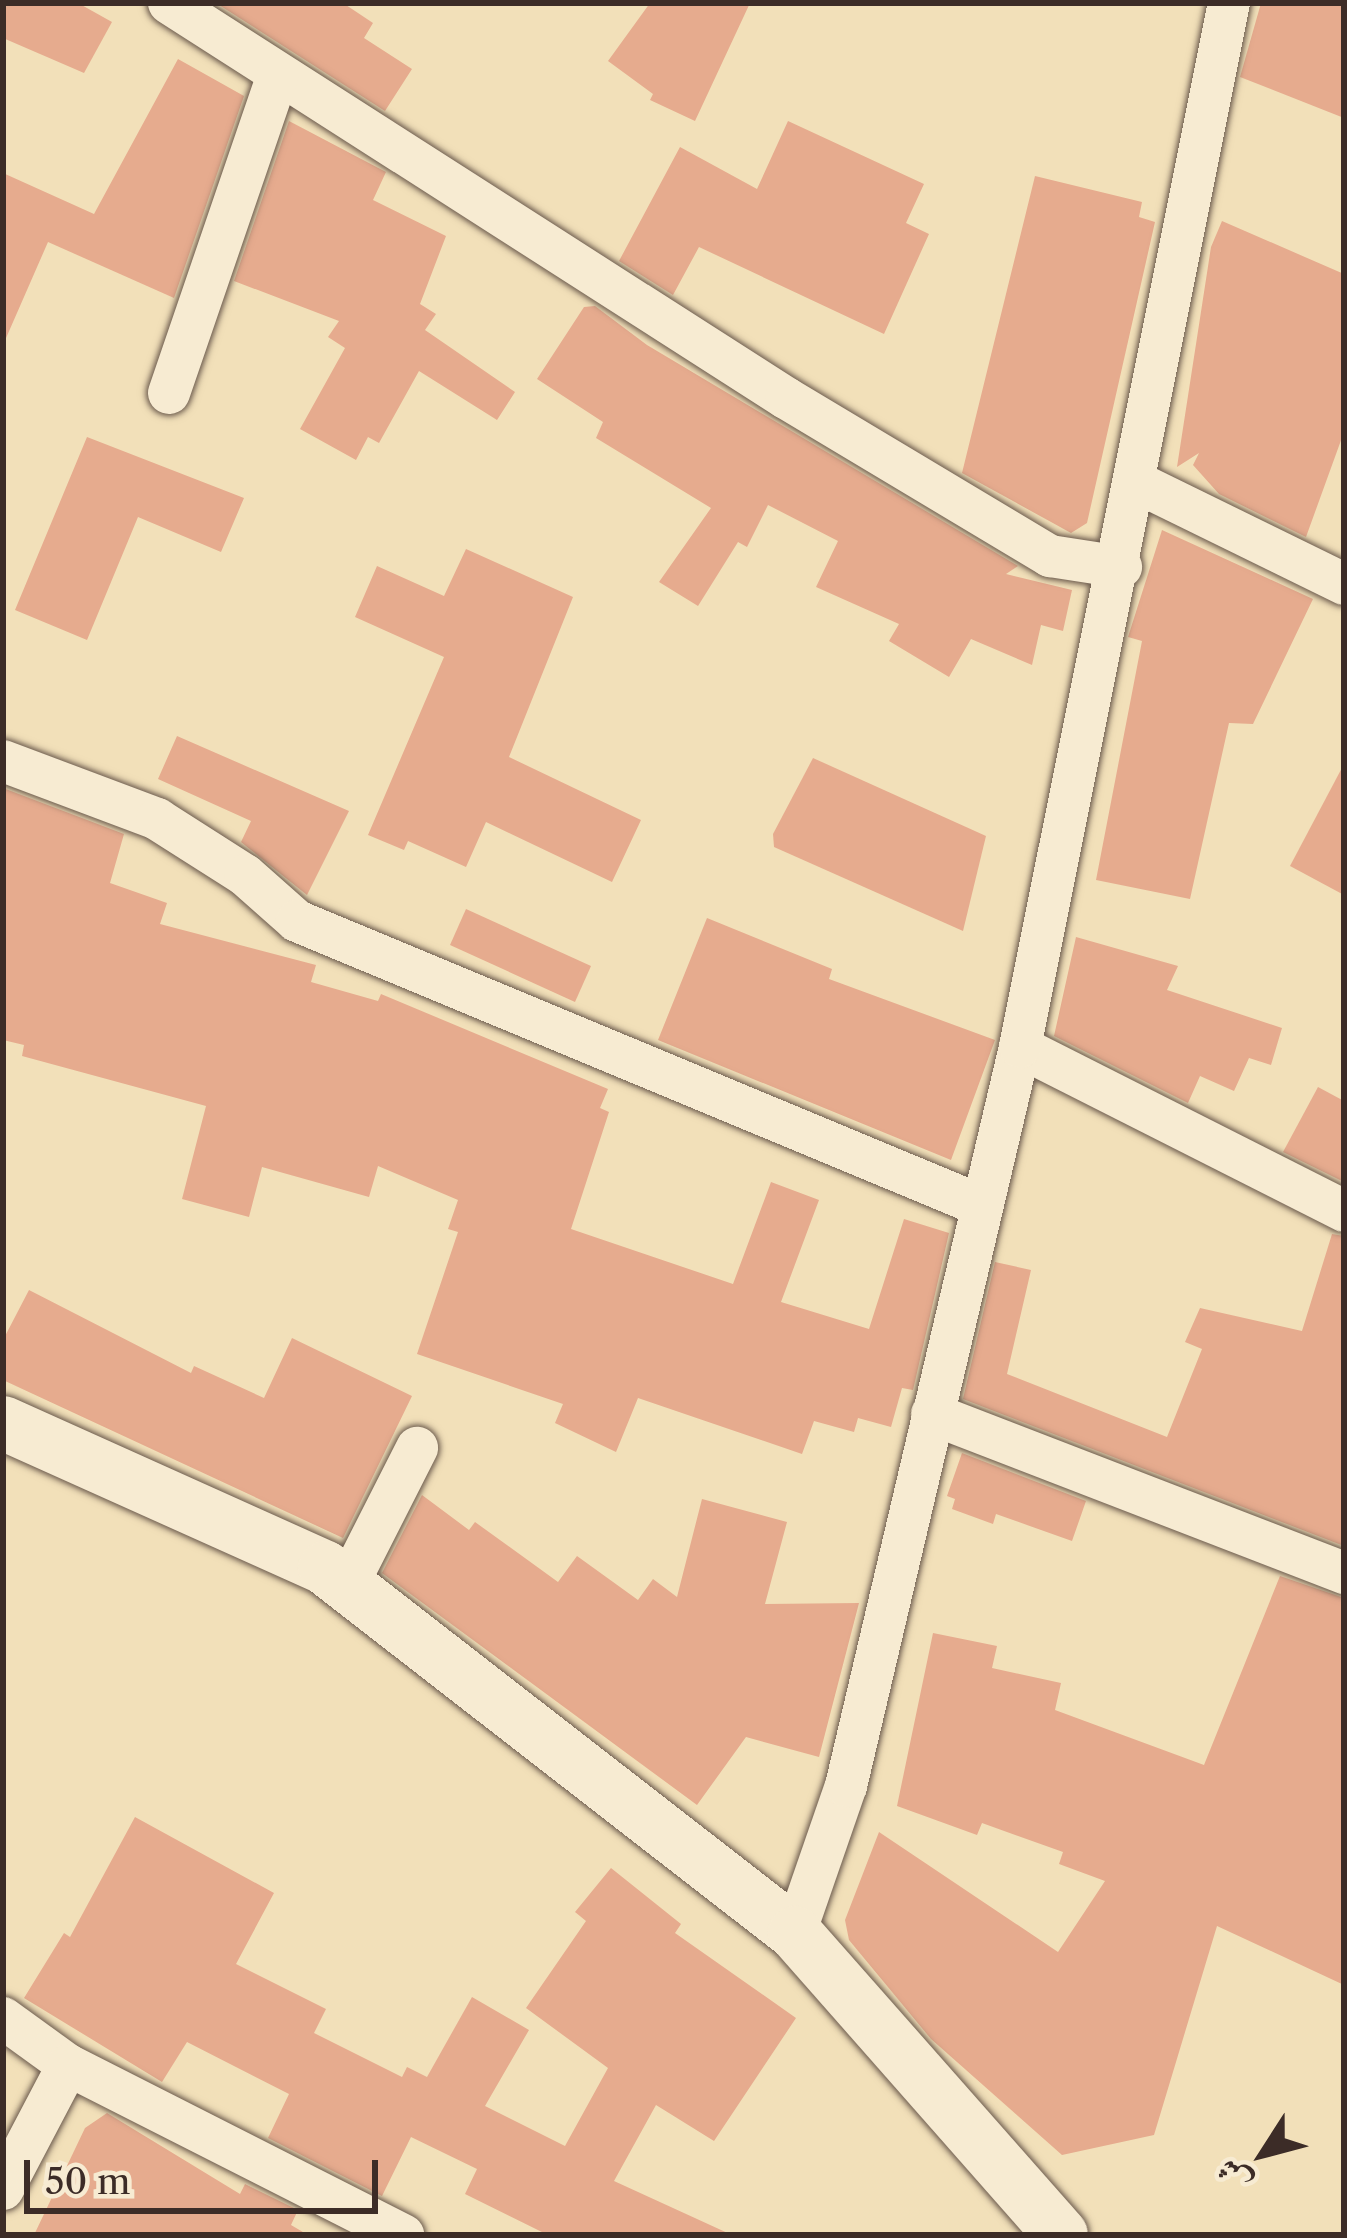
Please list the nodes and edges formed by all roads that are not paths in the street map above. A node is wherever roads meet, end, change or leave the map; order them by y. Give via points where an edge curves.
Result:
1 (170, 3) edge
2 (1229, 3) edge
3 (278, 77) junction
4 (169, 393) dead end
5 (1138, 483) junction
6 (1121, 567) junction
7 (1344, 584) edge
8 (3, 761) edge
9 (1020, 1047) junction
10 (982, 1206) junction
11 (1344, 1211) edge
12 (932, 1414) junction
13 (3, 1423) edge
14 (417, 1448) dead end
15 (1344, 1573) edge
16 (347, 1586) junction
17 (795, 1933) junction
18 (3, 2018) edge
19 (68, 2065) junction
20 (3, 2189) edge
21 (403, 2235) edge
22 (1061, 2235) edge

1 - 3 street
2 - 5 street
3 - 4 street
3 - 6 street via 1050,556
5 - 6 street
5 - 7 street
6 - 9 street
8 - 10 street via 157,818 245,875 296,921
9 - 10 street
9 - 11 street
10 - 12 street
12 - 15 street
12 - 17 street via 846,1786
13 - 16 street via 325,1568
14 - 16 street
16 - 17 street
17 - 22 street
18 - 19 street
19 - 20 street
19 - 21 street

